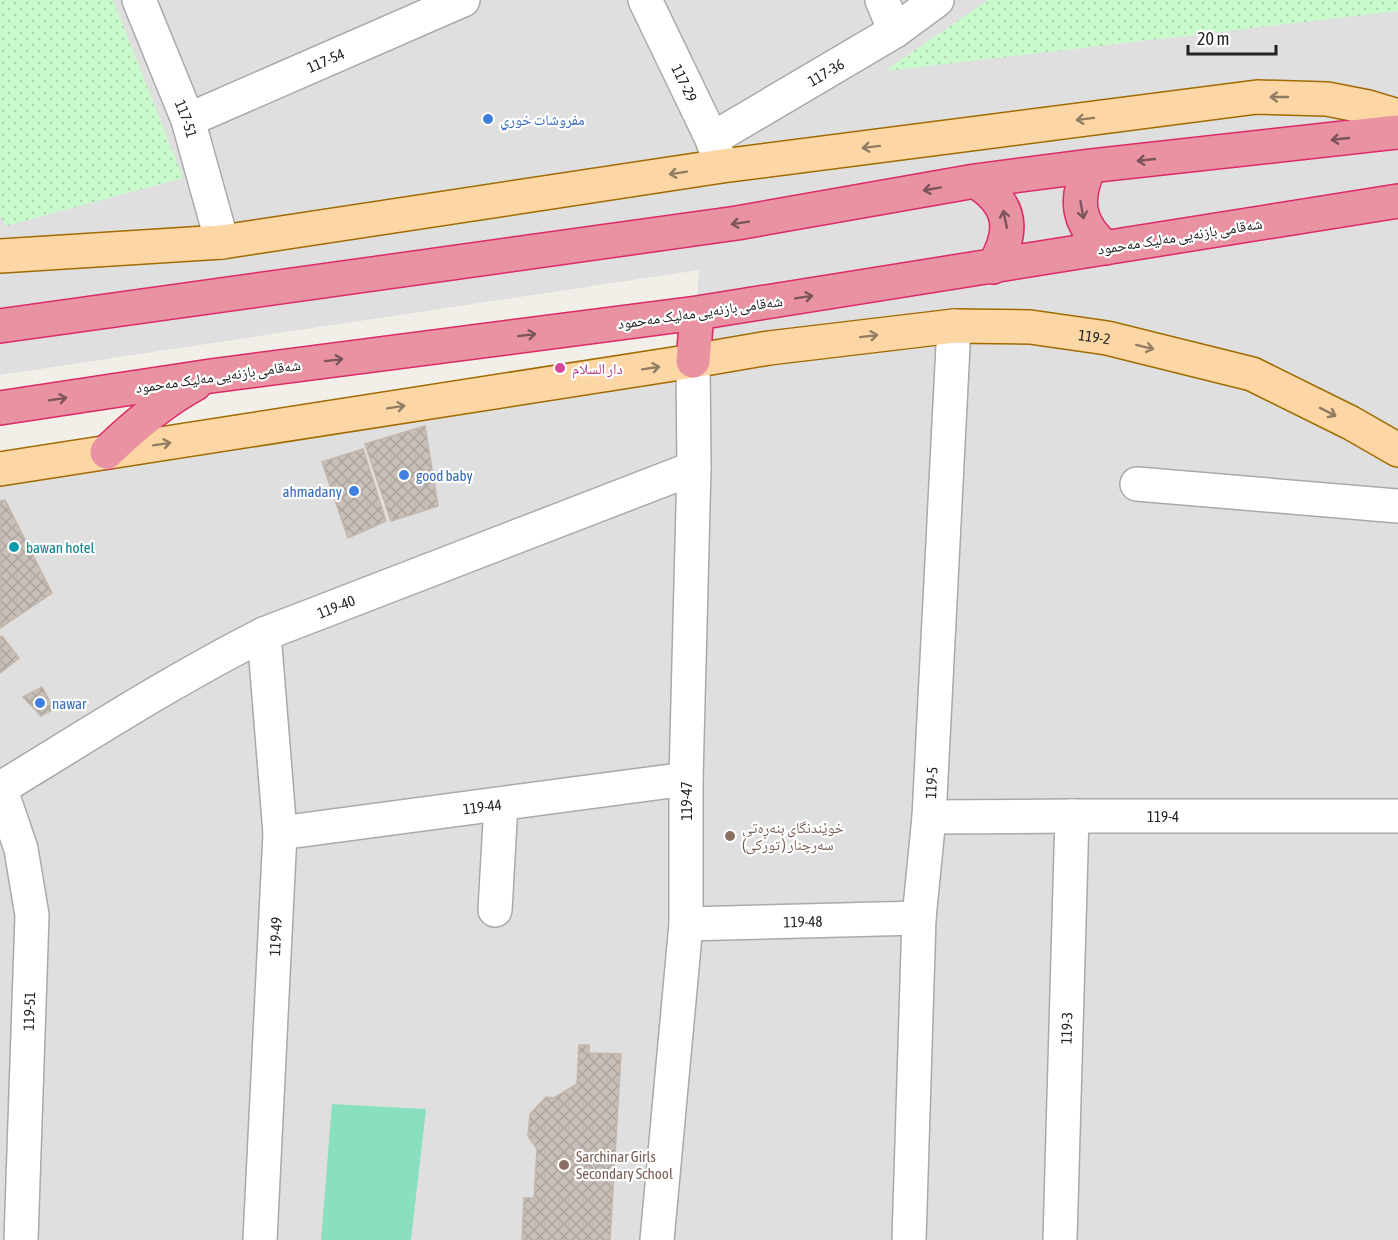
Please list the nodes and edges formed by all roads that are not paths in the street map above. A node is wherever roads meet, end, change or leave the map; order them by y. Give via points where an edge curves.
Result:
1 (139, 0) edge
2 (463, 0) edge
3 (645, 0) edge
4 (882, 0) edge
5 (937, 0) edge
6 (402, 12) edge
7 (895, 31) junction
8 (1398, 116) edge
9 (189, 120) junction
10 (1398, 132) edge
11 (717, 152) junction
12 (1090, 166) junction
13 (975, 181) junction
14 (1398, 201) edge
15 (222, 242) junction
16 (1106, 248) junction
17 (0, 256) edge
18 (993, 267) junction
19 (697, 313) junction
20 (0, 326) edge
21 (954, 326) junction
22 (693, 361) junction
23 (211, 376) junction
24 (0, 408) edge
25 (1398, 450) edge
26 (107, 452) junction
27 (694, 468) junction
28 (0, 469) edge
29 (1137, 484) dead end
30 (1398, 506) edge
31 (264, 634) junction
32 (686, 779) junction
33 (0, 787) edge
34 (501, 804) junction
35 (1072, 816) junction
36 (1398, 816) edge
37 (929, 817) junction
38 (280, 833) junction
39 (495, 910) dead end
40 (919, 918) junction
41 (686, 924) junction
42 (21, 1240) edge
43 (260, 1240) edge
44 (657, 1240) edge
45 (909, 1240) edge
46 (1060, 1240) edge

1 - 9 street, 117-51
2 - 6 street, 117-54
3 - 11 street, 117-29
4 - 7 street
5 - 7 street, 117-36
6 - 9 street, 117-54
7 - 11 street, 117-36
8 -> 11 main road via 1328,99 1257,97
9 - 15 street, 117-51
10 -> 12 highway
11 -> 15 main road
12 - 13 highway
12 -> 16 highway via 1083,180 1081,210 1086,225
18 -> 13 highway via 1006,242 1005,213 988,189
13 -> 20 highway via 726,225
14 - 16 highway, شەقامی بازنەیی مەلیک مەحمود
15 - 17 main road
16 - 18 highway, شەقامی بازنەیی مەلیک مەحمود
19 -> 18 highway, شەقامی بازنەیی مەلیک مەحمود
19 - 22 highway
23 -> 19 highway, شەقامی بازنەیی مەلیک مەحمود
22 -> 21 main road, 119-2
21 -> 25 main road, 119-2 via 1030,327 1107,338 1252,374
21 - 37 street, 119-5
26 -> 22 main road, 119-2
22 - 27 street, 119-47
24 -> 23 highway, شەقامی بازنەیی مەلیک مەحمود
23 - 26 highway via 155,409
26 - 28 main road, 119-2
27 - 31 street, 119-40
27 - 32 street, 119-47
29 - 30 street
31 - 33 street, 119-40 via 170,685
31 - 38 street, 119-49
32 - 34 street, 119-44
32 - 41 street, 119-47
33 - 42 street, 119-51 via 21,849 32,915
34 - 38 street, 119-44
34 - 39 street
35 - 36 street, 119-4
35 - 37 street, 119-4
35 - 46 street, 119-3
37 - 40 street, 119-5
38 - 43 street, 119-49
40 - 41 street, 119-48
40 - 45 street, 119-5
41 - 44 street, 119-47

